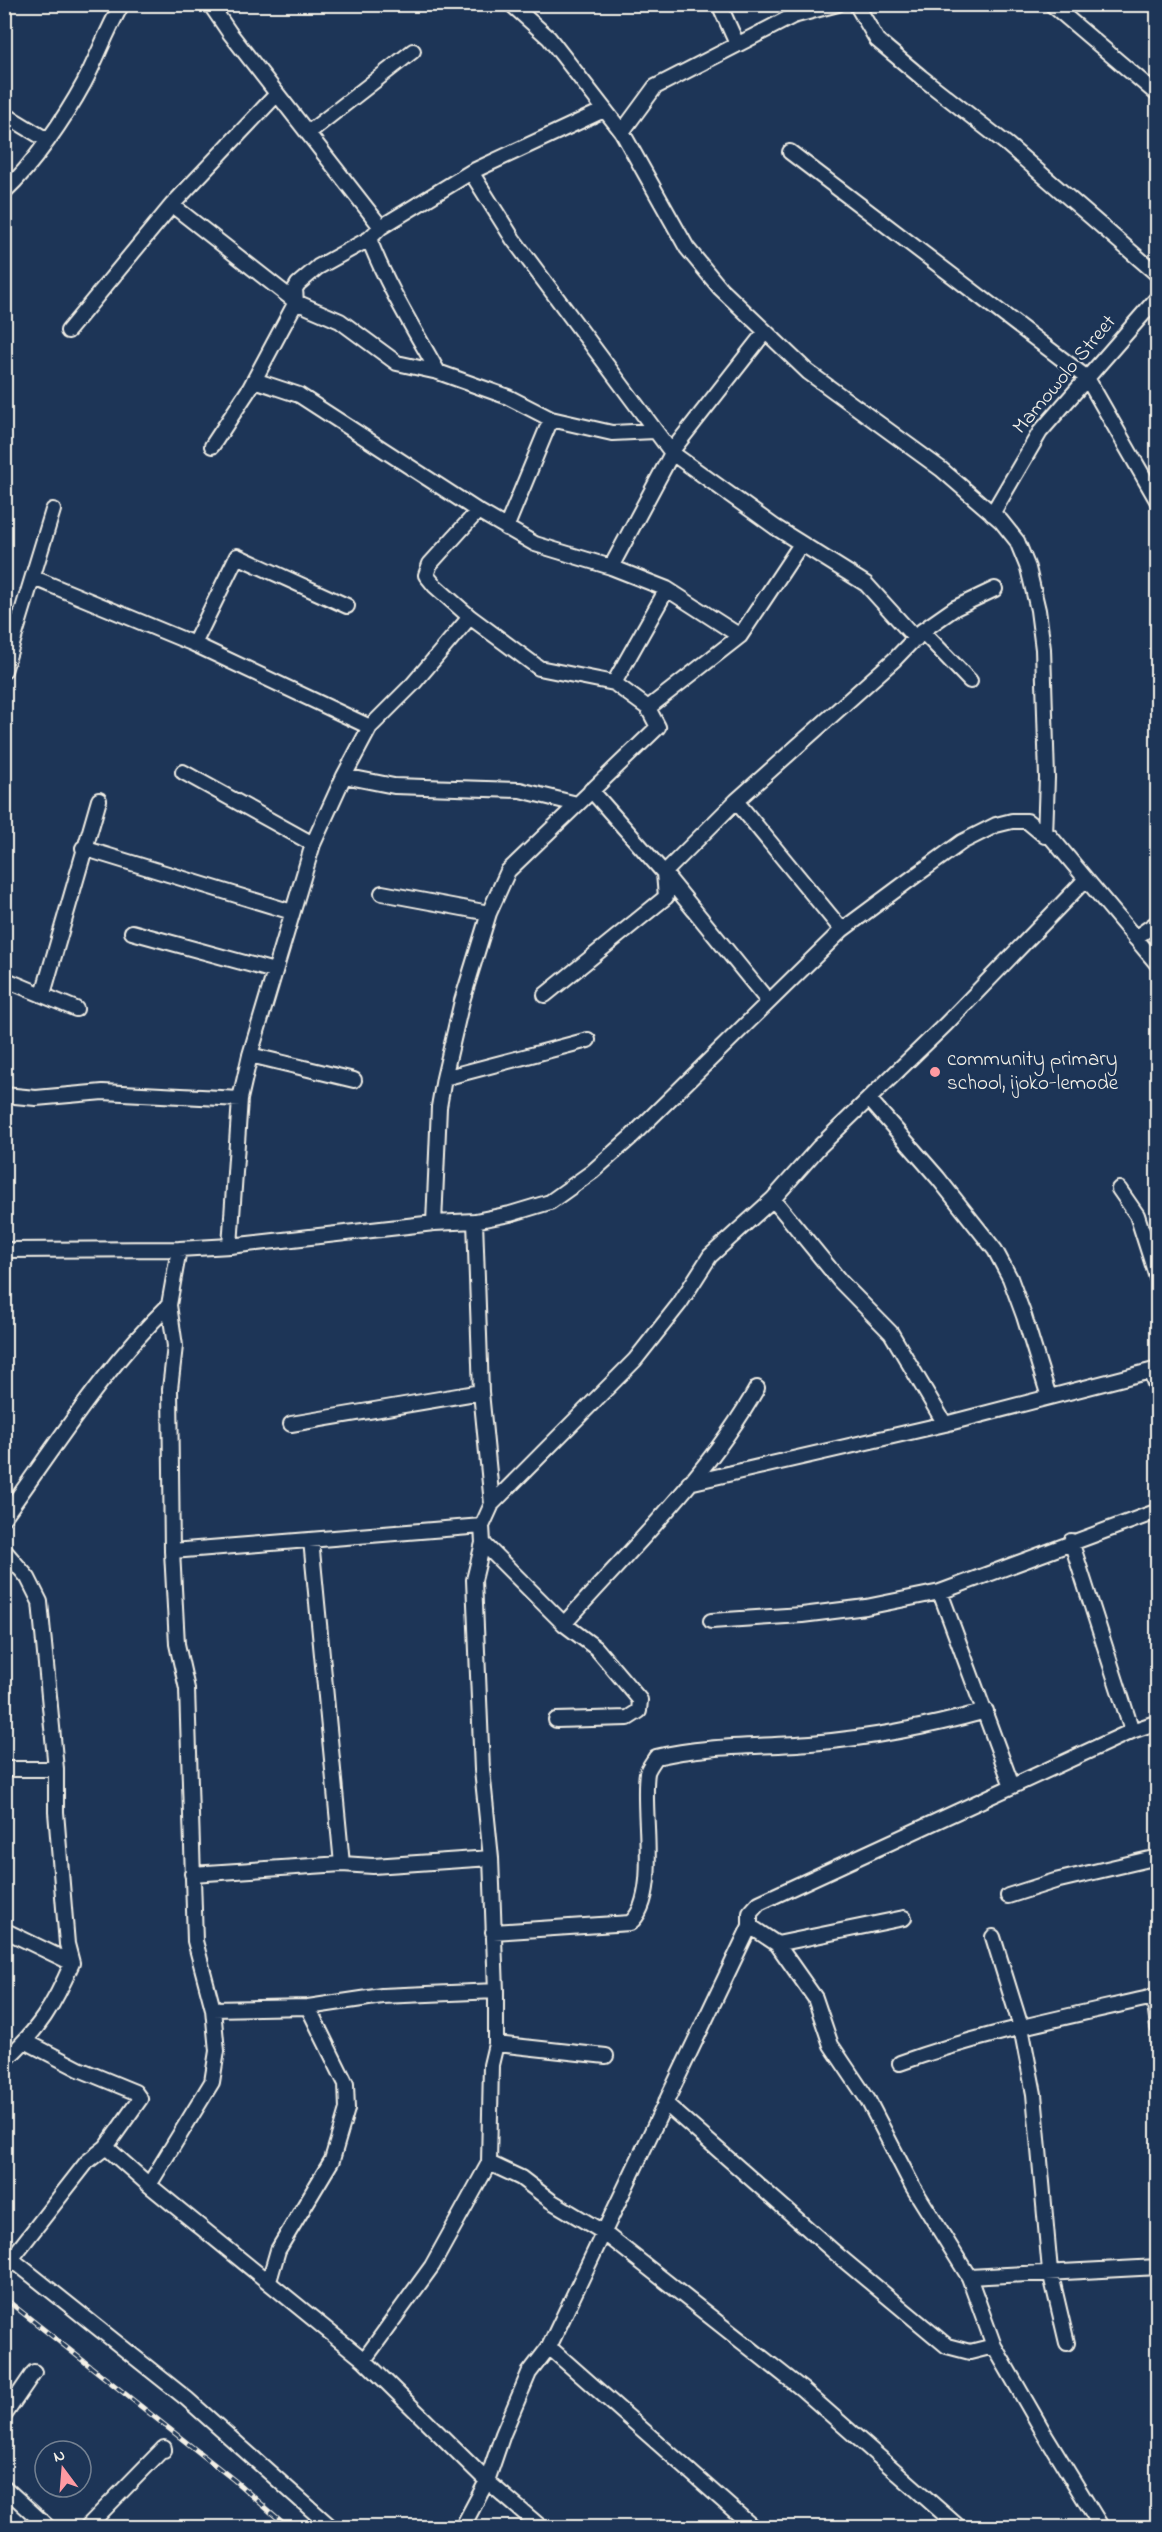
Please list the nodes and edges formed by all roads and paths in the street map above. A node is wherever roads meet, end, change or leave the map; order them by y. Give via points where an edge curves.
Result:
1 (210, 4) edge
2 (512, 4) edge
3 (719, 4) edge
4 (838, 4) edge
5 (856, 4) edge
6 (1051, 4) edge
7 (119, 6) edge
8 (736, 44) junction
9 (413, 51) dead end
10 (277, 94) junction
11 (1158, 94) edge
12 (604, 110) junction
13 (4, 114) edge
14 (621, 132) junction
15 (308, 134) junction
16 (48, 140) junction
17 (790, 152) dead end
18 (471, 172) junction
19 (4, 192) edge
20 (172, 206) junction
21 (381, 227) junction
22 (369, 239) junction
23 (1158, 275) edge
24 (1158, 297) edge
25 (296, 302) junction
26 (68, 332) dead end
27 (765, 332) junction
28 (438, 372) junction
29 (1087, 378) junction
30 (254, 380) junction
31 (551, 419) junction
32 (655, 430) junction
33 (212, 446) dead end
34 (671, 453) junction
35 (1158, 502) edge
36 (53, 510) dead end
37 (478, 511) junction
38 (992, 514) junction
39 (506, 528) junction
40 (801, 544) junction
41 (611, 567) junction
42 (34, 578) junction
43 (667, 589) junction
44 (995, 589) dead end
45 (347, 606) dead end
46 (470, 617) junction
47 (11, 628) edge
48 (919, 635) junction
49 (740, 636) junction
50 (194, 644) junction
51 (4, 671) edge
52 (970, 681) dead end
53 (614, 683) junction
54 (648, 708) junction
55 (370, 727) junction
56 (183, 772) dead end
57 (344, 776) junction
58 (591, 790) junction
59 (99, 800) dead end
60 (736, 801) junction
61 (577, 804) junction
62 (1045, 836) junction
63 (313, 843) junction
64 (83, 848) junction
65 (664, 873) junction
66 (1085, 880) junction
67 (382, 893) dead end
68 (292, 912) junction
69 (489, 913) junction
70 (1158, 922) edge
71 (842, 930) junction
72 (132, 932) dead end
73 (1135, 938) junction
74 (1158, 965) edge
75 (274, 971) junction
76 (4, 978) edge
77 (43, 994) junction
78 (545, 995) dead end
79 (768, 1001) junction
80 (76, 1009) dead end
81 (588, 1040) dead end
82 (250, 1055) junction
83 (444, 1078) junction
84 (354, 1080) dead end
85 (4, 1095) edge
86 (240, 1099) junction
87 (869, 1099) junction
88 (1119, 1189) dead end
89 (773, 1199) junction
90 (475, 1221) junction
91 (434, 1223) junction
92 (230, 1246) junction
93 (179, 1249) junction
94 (4, 1250) edge
95 (1158, 1281) edge
96 (169, 1305) junction
97 (1154, 1370) edge
98 (757, 1388) dead end
99 (1158, 1391) edge
100 (481, 1392) junction
101 (1048, 1397) junction
102 (291, 1424) dead end
103 (945, 1424) junction
104 (689, 1483) junction
105 (492, 1504) junction
106 (1158, 1511) edge
107 (4, 1516) edge
108 (482, 1526) junction
109 (311, 1540) junction
110 (1071, 1541) junction
111 (483, 1543) junction
112 (4, 1550) edge
113 (172, 1551) junction
114 (940, 1592) junction
115 (711, 1621) dead end
116 (564, 1624) junction
117 (986, 1711) junction
118 (556, 1720) dead end
119 (1158, 1722) edge
120 (1132, 1731) junction
121 (4, 1769) edge
122 (56, 1769) junction
123 (1012, 1786) junction
124 (1158, 1857) edge
125 (491, 1858) junction
126 (342, 1864) junction
127 (192, 1874) junction
128 (1008, 1896) dead end
129 (904, 1918) dead end
130 (750, 1926) junction
131 (4, 1930) edge
132 (493, 1932) junction
133 (993, 1936) dead end
134 (777, 1944) junction
135 (72, 1963) junction
136 (496, 1990) junction
137 (1156, 1996) edge
138 (308, 2007) junction
139 (213, 2009) junction
140 (1021, 2027) junction
141 (1158, 2027) edge
142 (25, 2042) junction
143 (496, 2044) junction
144 (606, 2056) dead end
145 (4, 2061) edge
146 (900, 2063) dead end
147 (665, 2103) junction
148 (106, 2147) junction
149 (489, 2163) junction
150 (149, 2185) junction
151 (603, 2232) junction
152 (8, 2256) edge
153 (1158, 2266) edge
154 (1050, 2271) junction
155 (969, 2277) junction
156 (269, 2281) junction
157 (1067, 2343) dead end
158 (994, 2346) junction
159 (549, 2347) junction
160 (364, 2360) junction
161 (34, 2373) dead end
162 (4, 2416) edge
163 (164, 2451) dead end
164 (487, 2481) junction
165 (4, 2487) edge
166 (49, 2528) edge
167 (86, 2528) edge
168 (332, 2528) edge
169 (462, 2528) edge
170 (542, 2528) edge
171 (754, 2528) edge
172 (960, 2528) edge
173 (1102, 2528) edge

1 - 10 street
2 - 12 street via 549,38
3 - 8 street
4 - 8 street via 794,16
5 - 23 street via 877,40 1008,145
6 - 11 street
7 - 16 street via 84,83
8 - 14 street via 655,87
9 - 15 street
10 - 15 street
10 - 20 street
12 - 14 street
12 - 18 street
13 - 16 street
14 - 27 street via 687,248 720,288
15 - 21 street
16 - 19 street
17 - 29 street
18 - 21 street
18 - 32 street via 513,239
20 - 25 street
20 - 26 street
21 - 22 street
22 - 25 street via 318,267 298,284
22 - 28 street via 389,285
24 - 29 street, Mamowolo Street
25 - 28 street via 340,321 397,363
25 - 30 street
27 - 34 street
27 - 38 street via 808,372 941,469
28 - 31 street
29 - 35 street
29 - 38 street, Mamowolo Street via 1040,432
30 - 33 street
30 - 37 street via 299,395
31 - 32 street via 612,433
31 - 39 street
32 - 34 street
34 - 40 street
34 - 41 street
36 - 42 street
37 - 39 street
37 - 46 street via 430,564 426,575
38 - 62 street via 1017,541 1038,610 1047,778
39 - 41 street via 535,544
40 - 48 street via 866,584
40 - 49 street
41 - 43 street
42 - 47 street
42 - 50 street
43 - 49 street
43 - 53 street
44 - 48 street via 955,608
45 - 50 street via 237,556
46 - 53 street via 539,668
46 - 55 street
47 - 51 street
48 - 52 street
48 - 60 street
49 - 54 street
50 - 55 street
53 - 54 street
54 - 58 street via 658,727
55 - 57 street
56 - 63 street
57 - 61 street via 394,786 520,790
57 - 63 street
58 - 61 street
58 - 65 street
59 - 64 street
60 - 65 street
60 - 71 street
61 - 69 street via 508,871
62 - 66 street via 1050,836
62 - 71 street via 1027,821 1012,821 980,831
63 - 68 street
64 - 68 street
64 - 77 street
65 - 78 street via 666,897
65 - 79 street
66 - 73 street
66 - 87 street
67 - 69 street
68 - 75 street
69 - 83 street
70 - 73 street
71 - 79 street
72 - 75 street
73 - 74 street
75 - 82 street
76 - 77 street
77 - 80 street
79 - 90 street via 630,1138 567,1191 531,1209
81 - 83 street
82 - 84 street
82 - 86 street
83 - 91 street
85 - 86 street via 36,1098 103,1092
86 - 92 street
87 - 89 street
87 - 101 street via 995,1250 1021,1307
88 - 95 street via 1137,1215
89 - 103 street via 840,1281 891,1334
89 - 105 street via 710,1257 635,1360
90 - 91 street
90 - 100 street
91 - 92 street
92 - 93 street
93 - 94 street
93 - 96 street
96 - 107 street via 141,1332
96 - 113 street via 175,1346 170,1389
97 - 99 street
97 - 101 street
98 - 104 street via 736,1426
100 - 102 street
100 - 105 street
101 - 103 street
103 - 104 street
104 - 116 street
105 - 108 street
106 - 110 street
108 - 109 street
108 - 111 street
109 - 113 street
109 - 126 street
110 - 114 street
110 - 120 street
111 - 116 street
111 - 125 street via 474,1580 474,1623
112 - 122 street via 28,1578 40,1602
113 - 127 street via 177,1644 187,1689
114 - 115 street via 866,1607
114 - 117 street
116 - 118 street via 596,1648 641,1705 628,1718
117 - 123 street
117 - 132 street via 877,1737 674,1752 656,1757 647,1771 648,1873 639,1916 630,1923
119 - 120 street
120 - 123 street
121 - 122 street
122 - 135 street via 56,1812
123 - 130 street via 759,1903 750,1913
124 - 128 street
125 - 126 street via 373,1866
125 - 132 street
126 - 127 street
127 - 139 street via 195,1941
129 - 134 street
130 - 134 street
130 - 147 street
131 - 135 street
132 - 136 street
133 - 140 street
134 - 155 street via 815,1998 831,2045 868,2100 913,2187
135 - 142 street via 57,1999
136 - 138 street via 382,1996
136 - 143 street
137 - 140 street
137 - 141 street
138 - 139 street
138 - 156 street via 346,2084 347,2109 332,2160 278,2250
139 - 150 street via 217,2052 212,2082
140 - 146 street
140 - 154 street via 1034,2094
142 - 145 street
142 - 148 street via 135,2092 140,2099 138,2104
143 - 144 street
143 - 149 street via 491,2065
147 - 151 street
147 - 158 street via 947,2346 970,2352
148 - 150 street
148 - 152 street via 87,2162
149 - 151 street via 521,2178
149 - 160 street via 432,2266
150 - 156 street
151 - 159 street
151 - 172 street via 802,2389
152 - 168 street via 188,2399
153 - 154 street
154 - 155 street
154 - 157 street
155 - 158 street
156 - 160 street
158 - 173 street
159 - 164 street via 529,2373
159 - 171 street
160 - 164 street
161 - 162 street
163 - 167 street
164 - 169 street
164 - 170 street
165 - 166 street

